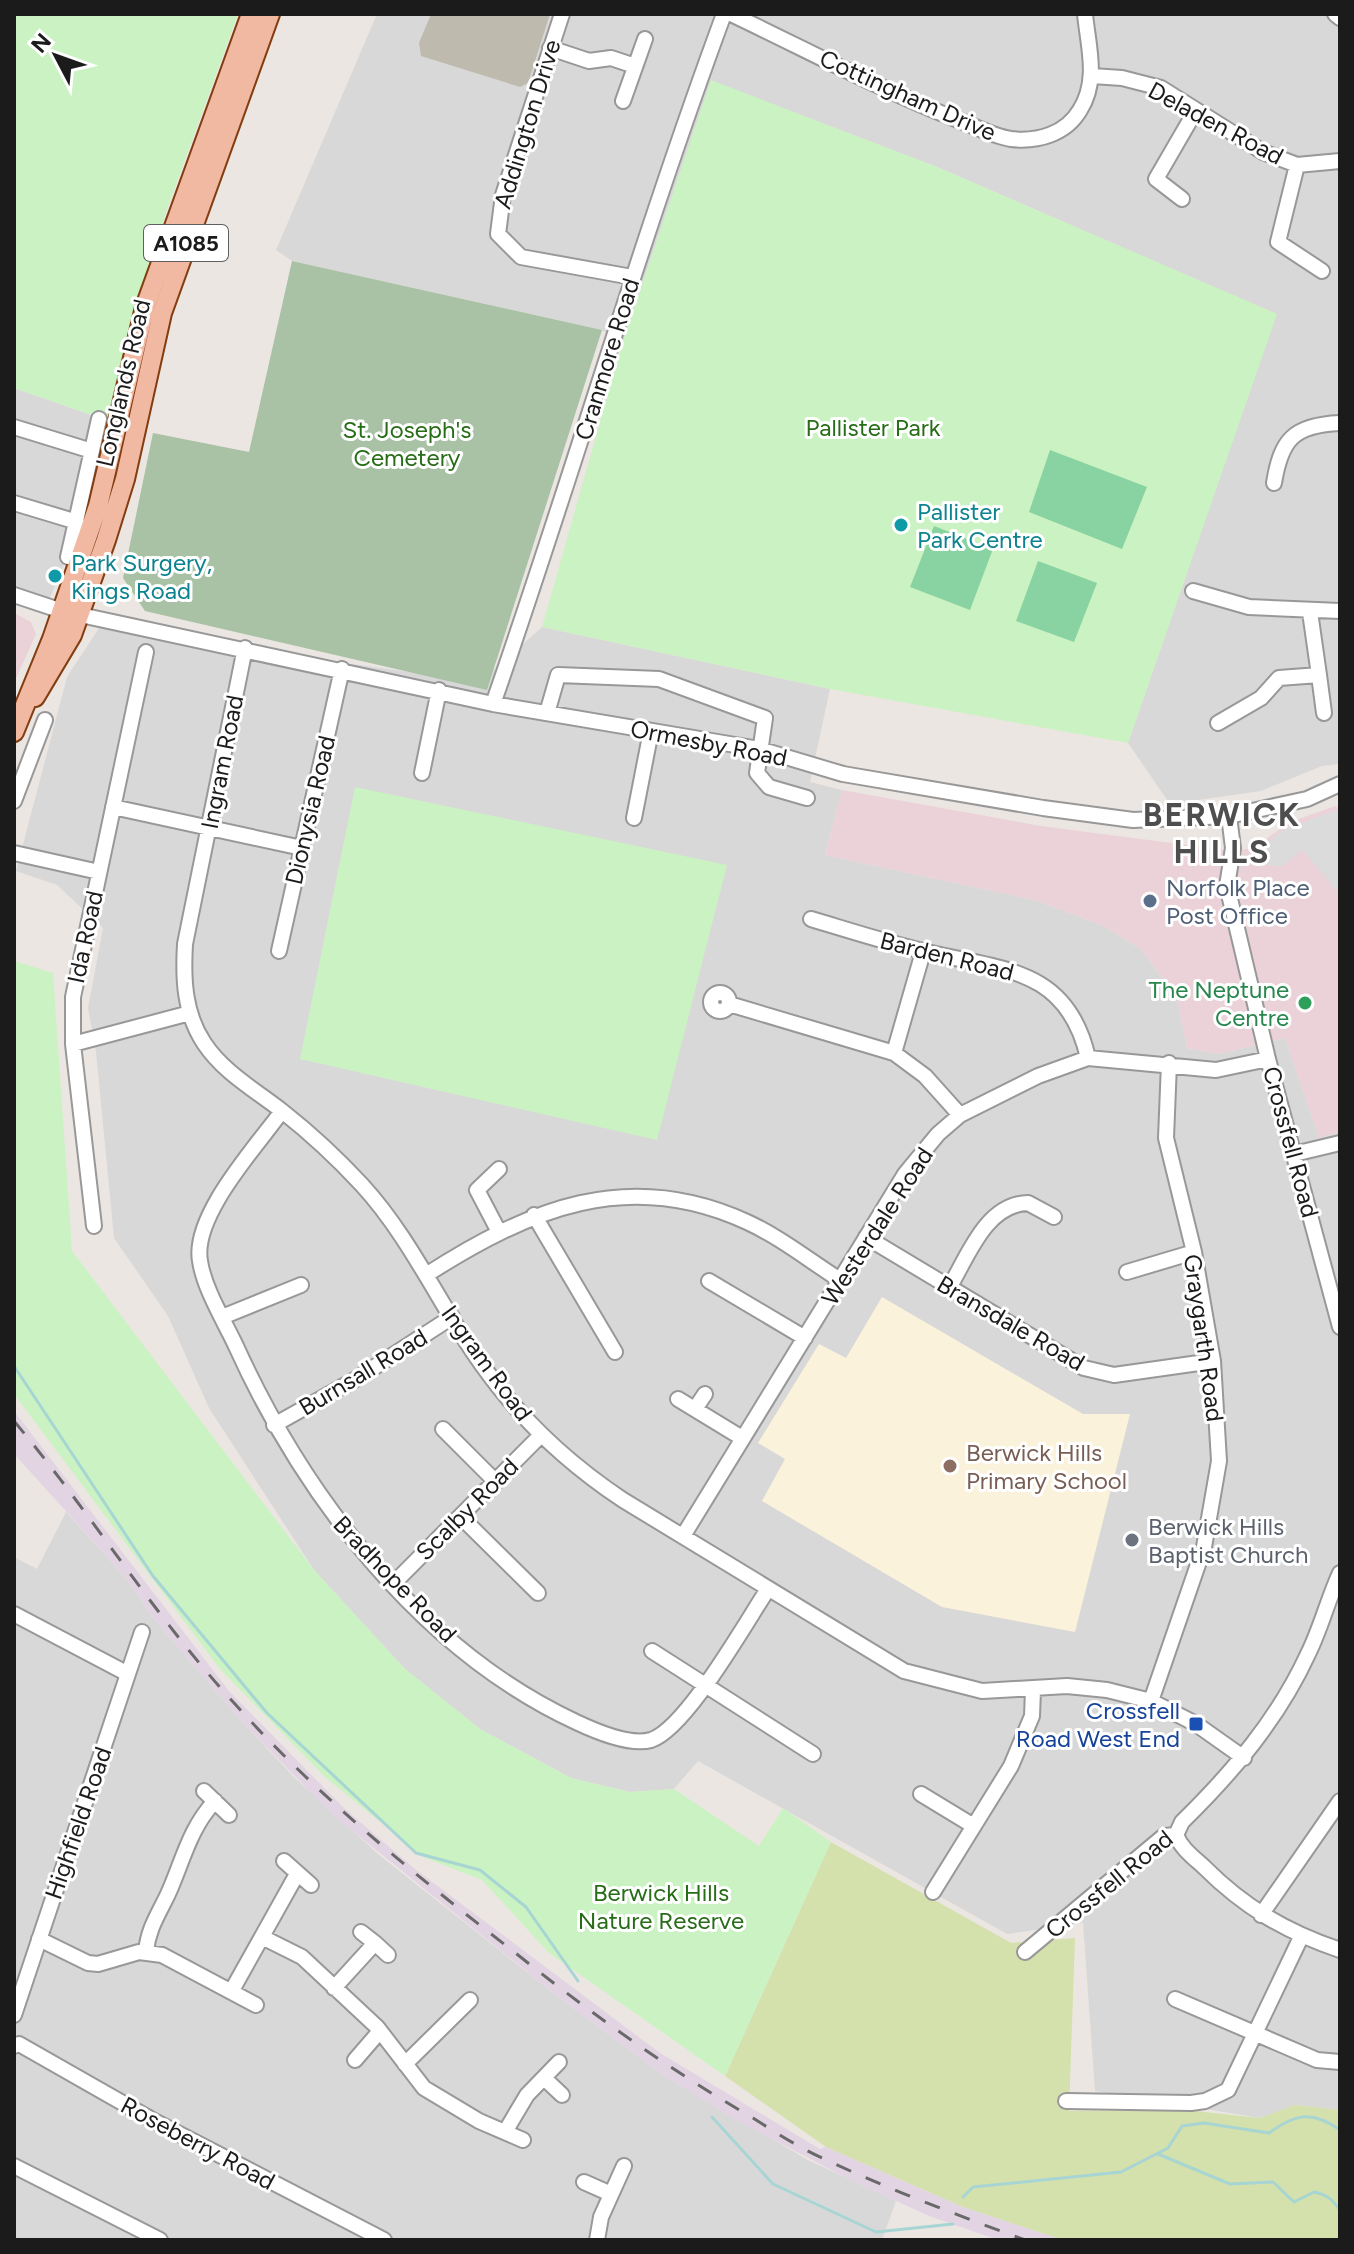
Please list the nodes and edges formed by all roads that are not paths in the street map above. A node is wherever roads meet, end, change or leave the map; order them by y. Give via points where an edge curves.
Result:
1 (251, 14) edge
2 (270, 14) edge
3 (562, 14) edge
4 (724, 14) edge
5 (731, 14) edge
6 (1085, 14) edge
7 (1335, 14) edge
8 (1340, 18) edge
9 (645, 39) dead end
10 (550, 48) junction
11 (635, 66) junction
12 (1092, 76) junction
13 (623, 101) dead end
14 (1196, 110) junction
15 (1340, 161) edge
16 (1297, 165) junction
17 (1182, 199) dead end
18 (1322, 271) dead end
19 (632, 277) junction
20 (99, 419) dead end
21 (1340, 423) edge
22 (14, 427) edge
23 (92, 451) junction
24 (1274, 483) dead end
25 (14, 503) edge
26 (77, 522) junction
27 (68, 557) dead end
28 (1193, 591) dead end
29 (14, 595) edge
30 (1340, 611) edge
31 (1310, 612) junction
32 (71, 613) junction
33 (245, 648) junction
34 (146, 652) dead end
35 (342, 669) junction
36 (1319, 675) junction
37 (439, 690) junction
38 (493, 704) junction
39 (547, 713) junction
40 (1324, 713) dead end
41 (45, 720) dead end
42 (1218, 723) dead end
43 (651, 731) junction
44 (14, 732) edge
45 (759, 749) junction
46 (422, 773) dead end
47 (1340, 784) edge
48 (807, 798) dead end
49 (14, 801) edge
50 (113, 807) junction
51 (1229, 816) junction
52 (634, 818) dead end
53 (209, 828) junction
54 (302, 848) junction
55 (14, 853) edge
56 (99, 872) junction
57 (811, 918) dead end
58 (279, 951) dead end
59 (923, 952) junction
60 (735, 1005) dead end
61 (190, 1013) junction
62 (73, 1044) junction
63 (894, 1053) junction
64 (1088, 1058) junction
65 (1268, 1059) junction
66 (1169, 1063) junction
67 (282, 1111) junction
68 (960, 1115) junction
69 (1340, 1143) edge
70 (1294, 1154) junction
71 (499, 1169) dead end
72 (534, 1215) junction
73 (1054, 1217) dead end
74 (94, 1226) dead end
75 (499, 1232) junction
76 (866, 1237) junction
77 (1194, 1252) junction
78 (1127, 1272) dead end
79 (426, 1275) junction
80 (840, 1280) junction
81 (709, 1281) dead end
82 (301, 1285) dead end
83 (949, 1288) junction
84 (222, 1317) junction
85 (452, 1317) junction
86 (1340, 1327) edge
87 (805, 1338) junction
88 (616, 1351) dead end
89 (1213, 1361) junction
90 (705, 1394) dead end
91 (678, 1399) dead end
92 (695, 1409) junction
93 (274, 1425) junction
94 (443, 1429) dead end
95 (541, 1435) junction
96 (742, 1438) junction
97 (496, 1482) junction
98 (461, 1517) junction
99 (683, 1536) junction
100 (1340, 1573) edge
101 (394, 1583) junction
102 (768, 1589) junction
103 (538, 1593) dead end
104 (14, 1614) edge
105 (142, 1632) dead end
106 (652, 1651) dead end
107 (128, 1674) junction
108 (706, 1685) junction
109 (1033, 1690) junction
110 (1151, 1701) junction
111 (813, 1754) dead end
112 (1244, 1758) junction
113 (921, 1794) dead end
114 (1340, 1801) edge
115 (229, 1815) dead end
116 (1334, 1822) edge
117 (972, 1825) junction
118 (1176, 1835) junction
119 (284, 1861) dead end
120 (297, 1874) junction
121 (311, 1885) dead end
122 (933, 1892) dead end
123 (1261, 1915) junction
124 (361, 1932) dead end
125 (262, 1937) junction
126 (1301, 1937) junction
127 (39, 1939) junction
128 (375, 1943) junction
129 (1340, 1950) edge
130 (146, 1952) junction
131 (1025, 1952) dead end
132 (388, 1955) dead end
133 (334, 1988) junction
134 (231, 1992) junction
135 (1175, 1999) dead end
136 (470, 2000) dead end
137 (256, 2005) dead end
138 (14, 2015) edge
139 (380, 2031) junction
140 (1256, 2035) junction
141 (14, 2046) edge
142 (355, 2060) dead end
143 (559, 2062) dead end
144 (1340, 2062) edge
145 (405, 2064) junction
146 (544, 2078) junction
147 (562, 2095) dead end
148 (1066, 2101) dead end
149 (505, 2132) junction
150 (523, 2140) dead end
151 (14, 2166) edge
152 (624, 2166) dead end
153 (584, 2182) dead end
154 (611, 2194) junction
155 (156, 2239) edge
156 (384, 2240) edge
157 (597, 2240) edge

1 - 32 main road, Longlands Road / A1085 via 145,307
2 - 32 main road, Longlands Road / A1085 via 162,313 125,479
3 - 10 street, Addington Drive
4 - 19 street, Cranmore Road
5 - 12 street, Cottingham Drive via 917,104 1011,139 1055,134 1069,124 1081,109
6 - 12 street, Cottingham Drive
7 - 8 street
9 - 11 street
10 - 11 street via 589,61 611,58
10 - 19 street, Addington Drive via 503,195 498,234 521,257
11 - 13 street
12 - 14 street, Deladen Road via 1145,83
14 - 16 street, Deladen Road via 1263,152
14 - 17 street via 1156,179
15 - 16 street, Deladen Road
16 - 18 street via 1278,242
19 - 38 street, Cranmore Road
20 - 23 street
21 - 24 street via 1286,441
22 - 23 street
23 - 26 street
25 - 26 street
26 - 27 street
28 - 31 street via 1249,607
29 - 32 street, Ormesby Road
30 - 31 street
31 - 36 street
32 - 33 street, Ormesby Road
32 - 44 main road, Longlands Road / A1085 via 52,673
33 - 35 street, Ormesby Road
33 - 53 street, Ingram Road
34 - 50 street, Ida Road
35 - 37 street, Ormesby Road
35 - 54 street, Dionysia Road
36 - 40 street
36 - 42 street via 1279,678 1261,698
37 - 38 street, Ormesby Road
37 - 46 street
38 - 39 street, Ormesby Road
39 - 43 street, Ormesby Road
39 - 45 street via 558,675 659,679 765,718
41 - 49 street
43 - 45 street, Ormesby Road
43 - 52 street
45 - 48 street via 757,773 769,787
45 - 51 street, Ormesby Road via 843,774 1043,808 1133,820
47 - 51 street, Ormesby Road via 1307,799
50 - 53 street
50 - 56 street, Ida Road
51 - 65 street, Crossfell Road via 1233,848 1227,886
53 - 54 street
53 - 61 street, Ingram Road via 185,944 183,979
54 - 58 street, Dionysia Road
55 - 56 street
56 - 62 street, Ida Road via 73,997
57 - 59 street, Barden Road
59 - 63 street
59 - 64 street, Barden Road via 1016,970 1059,998 1081,1027
60 - 63 street
61 - 62 street
61 - 67 street, Ingram Road via 203,1043 225,1068
62 - 74 street, Ida Road
63 - 68 street via 925,1076
64 - 66 street, Westerdale Road
64 - 68 street, Westerdale Road
65 - 66 street, Westerdale Road via 1216,1070
65 - 70 street, Crossfell Road
66 - 77 street, Graygarth Road via 1166,1138
67 - 79 street, Ingram Road via 363,1186 397,1227
67 - 84 street, Bradhope Road via 209,1211 199,1260
68 - 76 street, Westerdale Road via 905,1174
69 - 70 street
70 - 86 street, Crossfell Road
71 - 75 street via 477,1190
72 - 75 street
72 - 80 street via 605,1197 678,1200 745,1221
72 - 88 street
73 - 83 street via 1028,1203 1003,1207
75 - 79 street
76 - 80 street, Westerdale Road
76 - 83 street, Bransdale Road
77 - 78 street
77 - 89 street, Graygarth Road
79 - 85 street, Ingram Road
80 - 87 street, Westerdale Road
81 - 87 street
82 - 84 street
83 - 89 street, Bransdale Road via 1084,1368 1114,1375
84 - 93 street, Bradhope Road
85 - 93 street, Burnsall Road
85 - 95 street, Ingram Road via 497,1385
87 - 96 street, Westerdale Road
89 - 110 street, Graygarth Road via 1219,1461 1204,1547
90 - 92 street
91 - 92 street
92 - 96 street
93 - 101 street, Bradhope Road via 353,1542
94 - 97 street
95 - 97 street, Scalby Road
95 - 99 street, Ingram Road via 578,1470
96 - 99 street, Westerdale Road
97 - 98 street, Scalby Road
98 - 101 street, Scalby Road
98 - 103 street
99 - 102 street, Ingram Road
100 - 112 street, Crossfell Road via 1309,1653
101 - 108 street, Bradhope Road via 456,1644 528,1696 599,1732 647,1741 664,1735
102 - 108 street, Bradhope Road
102 - 109 street, Ingram Road via 904,1671 982,1691
104 - 107 street
105 - 107 street, Highfield Road
106 - 108 street
107 - 127 street, Highfield Road
108 - 111 street
109 - 110 street, Ingram Road via 1067,1686
109 - 117 street via 1032,1716 1011,1766
110 - 112 street, Ingram Road
112 - 118 street, Crossfell Road via 1182,1822
113 - 117 street
114 - 116 street
115 - 130 street via 209,1796 148,1930
116 - 123 street
117 - 122 street
118 - 123 street via 1232,1895
118 - 131 street, Crossfell Road via 1164,1836
119 - 120 street
120 - 121 street
120 - 125 street
123 - 126 street
124 - 128 street
125 - 133 street via 302,1957
125 - 134 street
126 - 129 street
126 - 140 street
127 - 130 street via 88,1963
127 - 138 street, Highfield Road
128 - 132 street
128 - 133 street
130 - 134 street via 162,1955
133 - 139 street
134 - 137 street
135 - 140 street
136 - 145 street via 461,2022 443,2024
139 - 142 street
139 - 145 street
140 - 144 street via 1317,2060
140 - 148 street via 1228,2090 1205,2101
141 - 156 street, Roseberry Road via 19,2044
143 - 146 street
145 - 149 street via 424,2088
146 - 147 street
146 - 149 street
149 - 150 street
151 - 155 street
152 - 154 street
153 - 154 street
154 - 157 street

